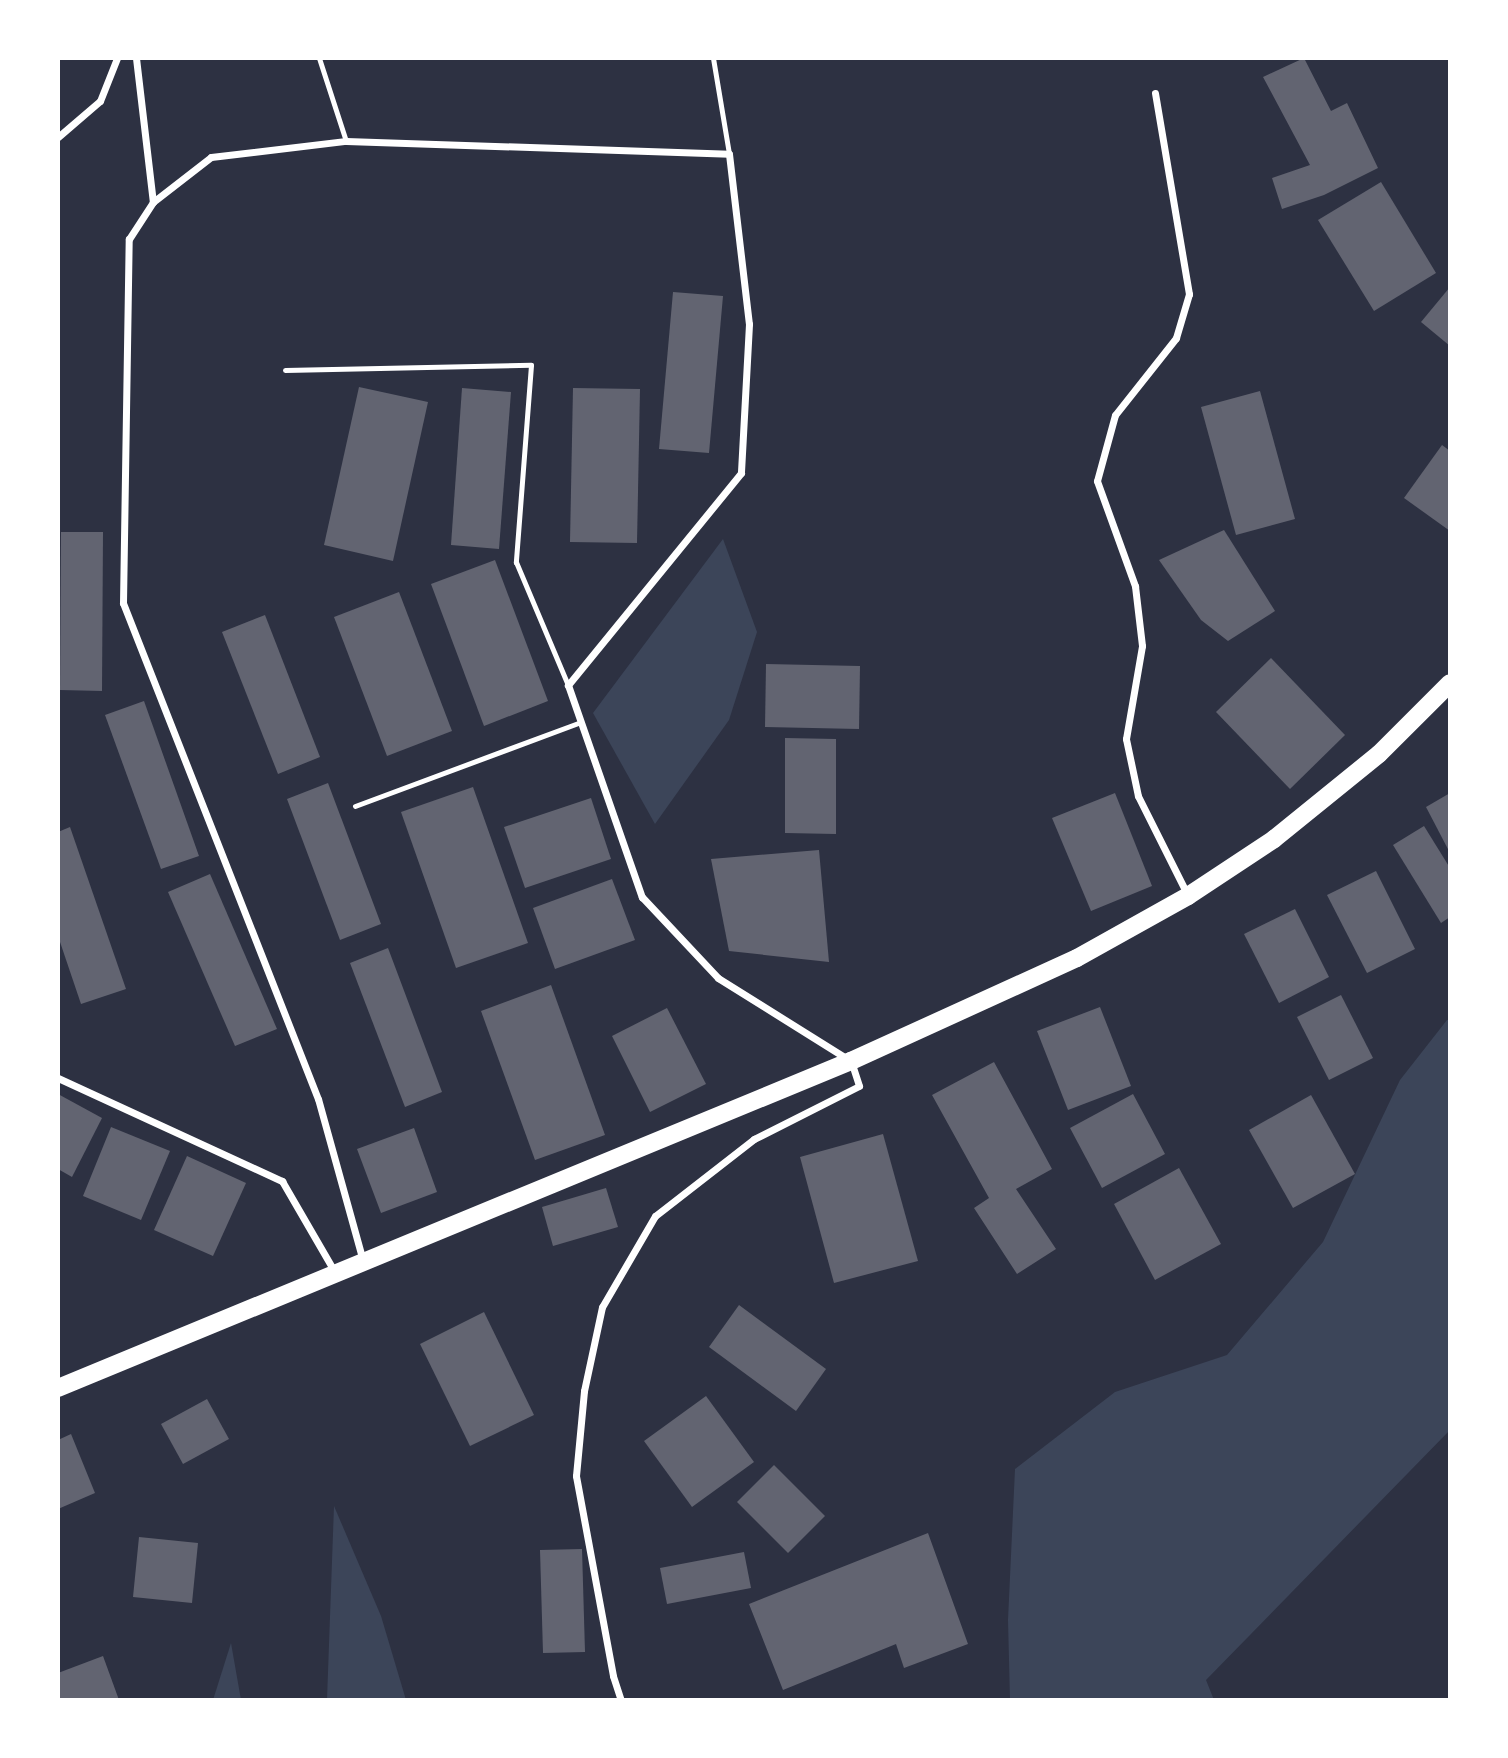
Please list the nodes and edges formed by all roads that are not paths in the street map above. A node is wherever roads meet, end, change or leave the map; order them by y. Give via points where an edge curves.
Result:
1 (117, 58) edge
2 (136, 58) edge
3 (319, 58) edge
4 (713, 58) edge
5 (1155, 93) dead end
6 (58, 137) edge
7 (346, 141) junction
8 (729, 154) junction
9 (153, 202) junction
10 (285, 370) dead end
11 (1450, 683) edge
12 (568, 685) junction
13 (581, 722) junction
14 (355, 807) dead end
15 (1188, 896) junction
16 (851, 1061) junction
17 (58, 1079) edge
18 (364, 1264) junction
19 (337, 1275) junction
20 (58, 1388) edge
21 (621, 1700) edge

1 - 6 street via 100,101
2 - 9 street
3 - 7 lane
4 - 8 lane
5 - 15 street via 1188,294 1176,338 1115,415 1097,481 1135,586 1142,646 1126,739 1138,796
7 - 8 street
7 - 9 street via 211,157
8 - 12 street via 749,324 741,473
9 - 18 street via 129,239 124,603 318,1099
10 - 12 lane via 531,365 516,562
11 - 15 main road via 1380,754 1274,839
12 - 13 street
13 - 14 lane
13 - 16 street via 642,897 718,978
15 - 16 main road via 1077,958
16 - 18 main road
16 - 21 street via 859,1086 754,1139 655,1216 601,1307 584,1391 576,1476
17 - 19 street via 282,1181
18 - 19 main road
19 - 20 main road

